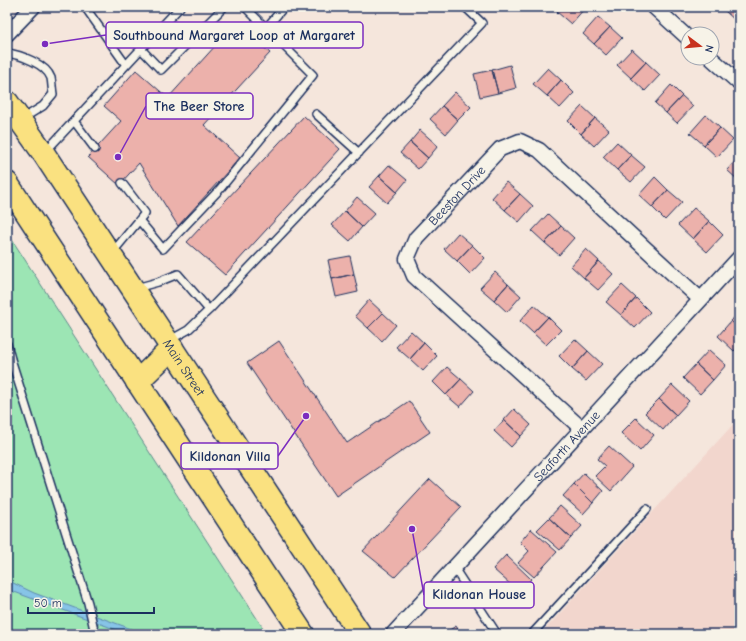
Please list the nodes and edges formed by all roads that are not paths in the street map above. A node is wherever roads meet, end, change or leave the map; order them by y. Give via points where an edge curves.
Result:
1 (33, 7) edge
2 (85, 7) edge
3 (180, 7) edge
4 (224, 7) edge
5 (245, 7) edge
6 (284, 7) edge
7 (465, 7) edge
8 (654, 7) edge
9 (266, 28) junction
10 (680, 31) edge
11 (7, 34) edge
12 (141, 49) junction
13 (7, 53) edge
14 (126, 66) junction
15 (720, 66) edge
16 (739, 83) edge
17 (7, 102) edge
18 (316, 114) dead end
19 (14, 121) edge
20 (74, 121) junction
21 (95, 149) dead end
22 (359, 153) junction
23 (44, 154) junction
24 (7, 183) edge
25 (122, 183) dead end
26 (139, 220) junction
27 (110, 255) junction
28 (739, 258) edge
29 (132, 289) junction
30 (700, 299) junction
31 (209, 310) junction
32 (7, 344) edge
33 (170, 345) junction
34 (137, 382) junction
35 (581, 428) junction
36 (647, 510) dead end
37 (454, 568) junction
38 (95, 634) edge
39 (303, 634) edge
40 (360, 634) edge
41 (393, 634) edge
42 (498, 634) edge
43 (532, 634) edge

1 - 11 street
2 - 14 lane
3 - 12 lane
4 - 12 lane via 161,70
5 - 9 lane
6 - 9 lane
7 - 22 lane via 482,23
8 - 10 street
9 - 26 lane via 313,75 220,189 163,249
12 - 14 lane
13 - 19 lane via 43,67 50,78 53,94 43,106
14 - 20 lane
15 - 16 street
17 - 19 main road, Main Street
18 - 22 lane
19 - 23 main road, Main Street
20 - 21 lane
20 - 23 lane
22 - 31 lane
23 - 27 main road, Main Street
24 - 34 main road
25 - 26 lane via 145,213
26 - 27 lane
27 - 29 main road, Main Street
28 - 30 street, Seaforth Avenue
29 - 31 lane via 178,274
29 - 33 main road, Main Street
30 - 35 street, Seaforth Avenue
30 - 35 street, Beeston Drive via 539,150 520,141 500,149 416,238 407,259 414,276
31 - 33 lane
32 - 38 lane via 88,603
33 - 34 main road
33 - 40 main road, Main Street
34 - 39 main road
35 - 37 street, Seaforth Avenue
36 - 43 lane
37 - 41 street, Seaforth Avenue
37 - 42 lane

